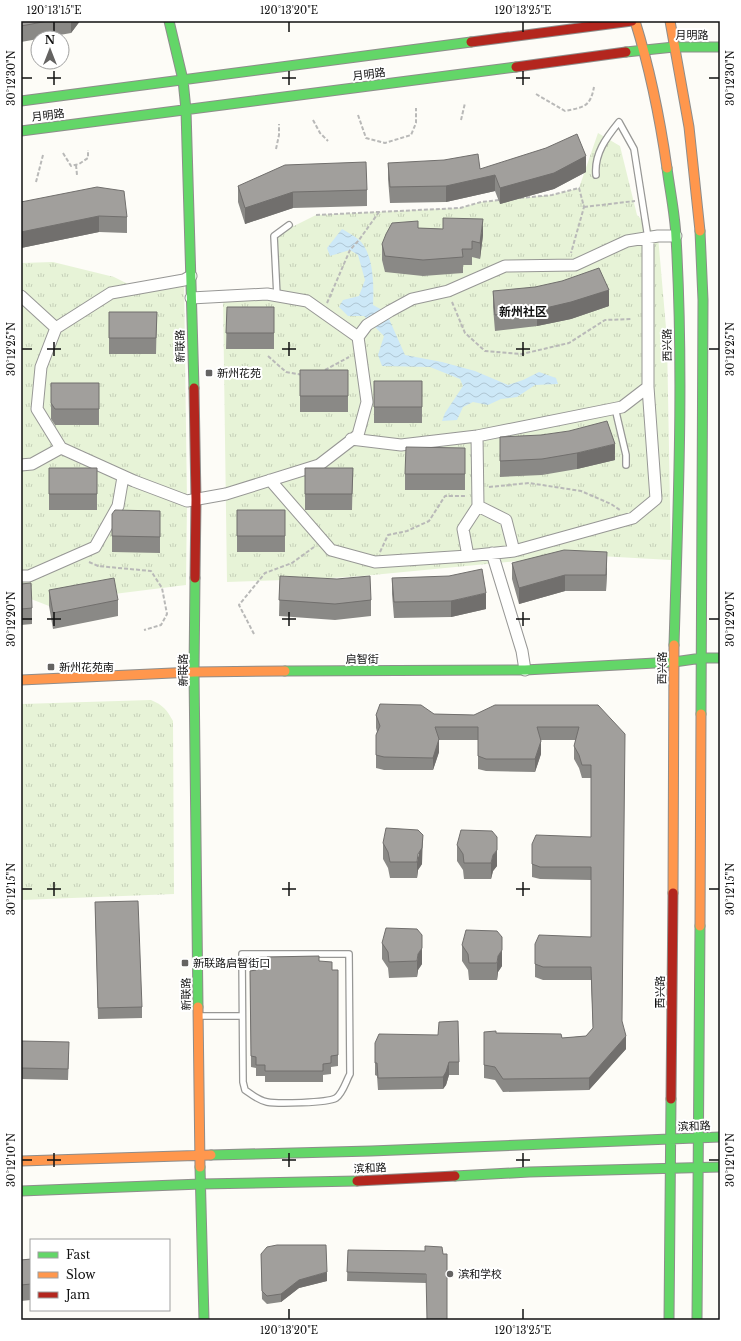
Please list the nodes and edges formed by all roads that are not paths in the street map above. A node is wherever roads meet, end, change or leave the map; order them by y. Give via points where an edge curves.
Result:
1 (169, 21) edge
2 (634, 21) edge
3 (670, 21) edge
4 (674, 47) junction
5 (720, 47) edge
6 (644, 50) junction
7 (183, 80) junction
8 (21, 101) edge
9 (186, 110) junction
10 (21, 131) edge
11 (596, 175) dead end
12 (289, 225) dead end
13 (676, 236) junction
14 (648, 238) junction
15 (191, 276) junction
16 (21, 296) edge
17 (277, 296) junction
18 (191, 298) junction
19 (56, 328) junction
20 (358, 337) junction
21 (648, 387) junction
22 (615, 408) junction
23 (477, 436) junction
24 (351, 439) junction
25 (61, 448) junction
26 (21, 465) edge
27 (626, 465) dead end
28 (123, 477) junction
29 (270, 480) junction
30 (478, 496) junction
31 (196, 500) junction
32 (514, 551) junction
33 (492, 553) junction
34 (468, 556) junction
35 (21, 576) edge
36 (702, 658) junction
37 (720, 658) edge
38 (674, 662) junction
39 (526, 670) junction
40 (194, 672) junction
41 (21, 680) edge
42 (198, 1016) junction
43 (242, 1016) junction
44 (699, 1137) junction
45 (720, 1137) edge
46 (671, 1139) junction
47 (200, 1155) junction
48 (21, 1161) edge
49 (720, 1167) edge
50 (671, 1168) junction
51 (699, 1168) junction
52 (200, 1184) junction
53 (21, 1191) edge
54 (204, 1320) edge
55 (669, 1320) edge
56 (697, 1320) edge

1 - 7 main road, 新联路
2 - 6 main road, 西兴路
2 - 7 main road, 月明路
3 - 4 main road
4 - 5 main road, 月明路
4 - 6 main road, 月明路
4 - 36 main road via 689,127 699,216 703,300
6 - 9 main road, 月明路
6 - 13 main road, 西兴路 via 661,128
7 - 8 main road, 月明路
7 - 9 main road, 新联路
9 - 10 main road, 月明路
9 - 15 main road, 新联路
11 - 14 lane via 595,164 605,139 619,122 634,149
12 - 17 lane via 274,236
13 - 14 street
13 - 38 main road, 西兴路 via 680,418
14 - 20 street via 627,241 575,265 505,266 448,292 412,299 367,325
14 - 21 street
15 - 18 main road, 新联路
15 - 19 street via 184,280 111,293
16 - 19 street
17 - 18 street via 267,294
17 - 20 street via 307,301
18 - 31 main road, 新联路
19 - 25 street via 41,367 36,409
20 - 24 street via 366,402 358,434
21 - 22 street via 622,407
21 - 32 street via 656,499 633,518
22 - 23 street
22 - 27 lane
23 - 24 street via 401,445
23 - 30 street
24 - 29 street via 318,465
25 - 26 street via 32,464
25 - 28 street
28 - 31 street via 187,501
28 - 35 street via 118,506 95,547 29,576
29 - 31 street via 226,494
29 - 34 street via 330,550 375,562
30 - 32 street via 506,520
30 - 34 street via 463,528
31 - 40 main road, 新联路
32 - 33 street
33 - 34 street
33 - 39 street
36 - 37 main road, 启智街
36 - 38 main road, 启智街
36 - 44 main road
38 - 39 main road, 启智街
38 - 46 main road, 西兴路
39 - 40 main road, 启智街
40 - 41 main road, 启智街
40 - 42 main road, 新联路
42 - 43 lane
42 - 47 main road, 新联路
43 - 43 lane via 245,1090 258,1099 269,1102 323,1102 336,1098 350,1074 350,954 242,954
44 - 45 main road, 滨和路
44 - 46 main road, 滨和路
44 - 51 main road
46 - 47 main road, 滨和路
46 - 50 main road, 西兴路
47 - 48 main road, 滨和路
47 - 52 main road, 新联路
49 - 51 main road, 滨和路
50 - 51 main road, 滨和路
50 - 52 main road, 滨和路 via 332,1182
50 - 55 main road, 西兴路
51 - 56 main road
52 - 53 main road, 滨和路
52 - 54 main road, 新联路

